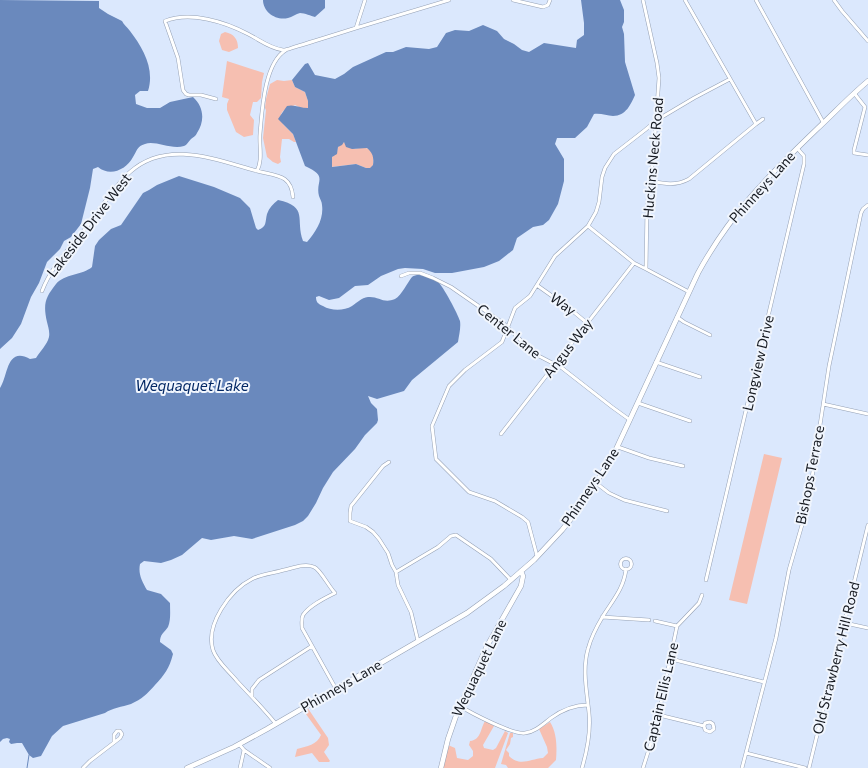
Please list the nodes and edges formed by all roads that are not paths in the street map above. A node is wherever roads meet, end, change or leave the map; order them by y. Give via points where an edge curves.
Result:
1 (365, 0) edge
2 (449, 0) edge
3 (513, 0) edge
4 (550, 0) edge
5 (642, 0) edge
6 (685, 0) edge
7 (756, 0) edge
8 (834, 0) edge
9 (356, 28) junction
10 (868, 41) edge
11 (286, 50) junction
12 (730, 78) junction
13 (868, 81) edge
14 (854, 93) junction
15 (216, 99) dead end
16 (866, 108) edge
17 (763, 119) dead end
18 (657, 120) junction
19 (824, 122) junction
20 (756, 124) junction
21 (797, 148) junction
22 (868, 155) edge
23 (257, 171) junction
24 (651, 181) junction
25 (294, 197) dead end
26 (868, 205) edge
27 (588, 226) junction
28 (634, 263) junction
29 (646, 269) junction
30 (401, 276) dead end
31 (538, 286) junction
32 (42, 291) dead end
33 (688, 292) junction
34 (677, 317) junction
35 (588, 323) junction
36 (508, 328) junction
37 (710, 335) dead end
38 (656, 362) junction
39 (555, 364) junction
40 (700, 378) dead end
41 (638, 403) junction
42 (823, 404) junction
43 (868, 414) edge
44 (631, 420) junction
45 (690, 422) dead end
46 (501, 434) dead end
47 (618, 447) junction
48 (389, 462) dead end
49 (683, 466) dead end
50 (596, 483) junction
51 (667, 511) dead end
52 (868, 526) edge
53 (538, 556) junction
54 (626, 569) dead end
55 (521, 571) junction
56 (396, 572) junction
57 (511, 580) junction
58 (706, 580) dead end
59 (702, 595) dead end
60 (602, 617) junction
61 (649, 620) dead end
62 (655, 621) dead end
63 (845, 623) junction
64 (677, 626) junction
65 (868, 628) edge
66 (418, 641) junction
67 (312, 646) junction
68 (671, 658) junction
69 (764, 682) junction
70 (336, 689) junction
71 (252, 697) junction
72 (588, 705) junction
73 (460, 706) junction
74 (658, 715) junction
75 (276, 724) junction
76 (704, 726) dead end
77 (114, 742) dead end
78 (239, 744) junction
79 (244, 750) junction
80 (746, 753) junction
81 (84, 768) edge
82 (187, 768) edge
83 (240, 768) edge
84 (270, 768) edge
85 (441, 768) edge
86 (582, 768) edge
87 (643, 768) edge
88 (742, 768) edge
89 (805, 768) edge
90 (809, 768) edge

1 - 9 street
2 - 9 street
3 - 4 street via 543,7 548,5
5 - 18 street, Huckins Neck Road via 659,74
6 - 12 street
7 - 19 street
8 - 10 street
9 - 11 street
11 - 15 street via 267,46 219,21 185,18 166,21 178,58 183,90 189,96 201,95
11 - 23 street via 274,61 268,79 260,135 261,159
12 - 18 street
12 - 20 street
13 - 14 main road, Phinneys Lane
14 - 16 street
14 - 19 main road, Phinneys Lane
16 - 22 street via 854,153
17 - 20 street
18 - 24 street, Huckins Neck Road
18 - 27 street via 614,154 606,164 598,208
19 - 21 main road, Phinneys Lane
20 - 24 street via 689,180 672,185
21 - 33 main road, Phinneys Lane via 738,211 712,248
21 - 58 street, Longview Drive via 804,156 804,164
23 - 25 street, Lakeside Drive West via 285,179 291,185
23 - 32 street, Lakeside Drive West via 186,154 165,155 141,164 122,180 53,268
24 - 29 street, Huckins Neck Road via 647,207
26 - 42 street, Bishops Terrace via 861,213 832,346
27 - 28 street
27 - 31 street via 555,256
28 - 29 street
28 - 35 street, Angus Way
29 - 33 street
30 - 36 street, Center Lane via 420,273 433,278 451,287
31 - 35 street, Way
31 - 36 street via 515,308
33 - 34 main road, Phinneys Lane
34 - 37 street
34 - 38 main road, Phinneys Lane
35 - 39 street, Angus Way
36 - 39 street, Center Lane via 535,354
36 - 53 street via 502,342 448,386 432,426 436,459 469,492 495,501 528,522
38 - 40 street
38 - 41 main road, Phinneys Lane
39 - 44 street, Center Lane
39 - 46 street, Angus Way
41 - 44 main road, Phinneys Lane
41 - 45 street
42 - 43 street
42 - 69 street, Bishops Terrace via 808,504 787,580
44 - 47 main road, Phinneys Lane
47 - 49 street
47 - 50 main road, Phinneys Lane
48 - 56 street via 355,500 351,506 350,520 366,527 379,538
50 - 51 street via 624,500
50 - 53 main road, Phinneys Lane via 568,523
52 - 63 street, Old Strawberry Hill Road
53 - 55 main road, Phinneys Lane
54 - 60 street via 621,588
55 - 57 main road, Phinneys Lane
55 - 73 main road, Wequaquet Lane via 521,586 493,635
56 - 57 street via 456,535 491,558
56 - 66 street via 397,582 410,609
57 - 66 main road, Phinneys Lane via 467,613
59 - 64 street via 699,603
60 - 61 street
60 - 72 street via 587,655 585,673
62 - 64 street
63 - 65 street
63 - 90 street, Old Strawberry Hill Road
64 - 68 street, Captain Ellis Lane
66 - 70 main road, Phinneys Lane
67 - 70 street
67 - 71 street via 259,680 252,689
67 - 71 street via 302,628 302,617 315,605 335,593 314,567 299,566 252,579 236,590 220,610 211,638 213,650 222,665
68 - 69 street
68 - 74 street, Captain Ellis Lane
69 - 80 street, Bishops Terrace
70 - 75 main road, Phinneys Lane
71 - 75 street
72 - 73 street via 570,708 524,734
72 - 86 street via 588,743
73 - 85 main road, Wequaquet Lane via 449,733
74 - 76 street
74 - 87 street, Captain Ellis Lane
75 - 78 main road, Phinneys Lane
77 - 81 street
78 - 79 street
78 - 82 main road, Phinneys Lane
79 - 83 street
79 - 84 street
80 - 88 street, Bishops Terrace
80 - 89 street

